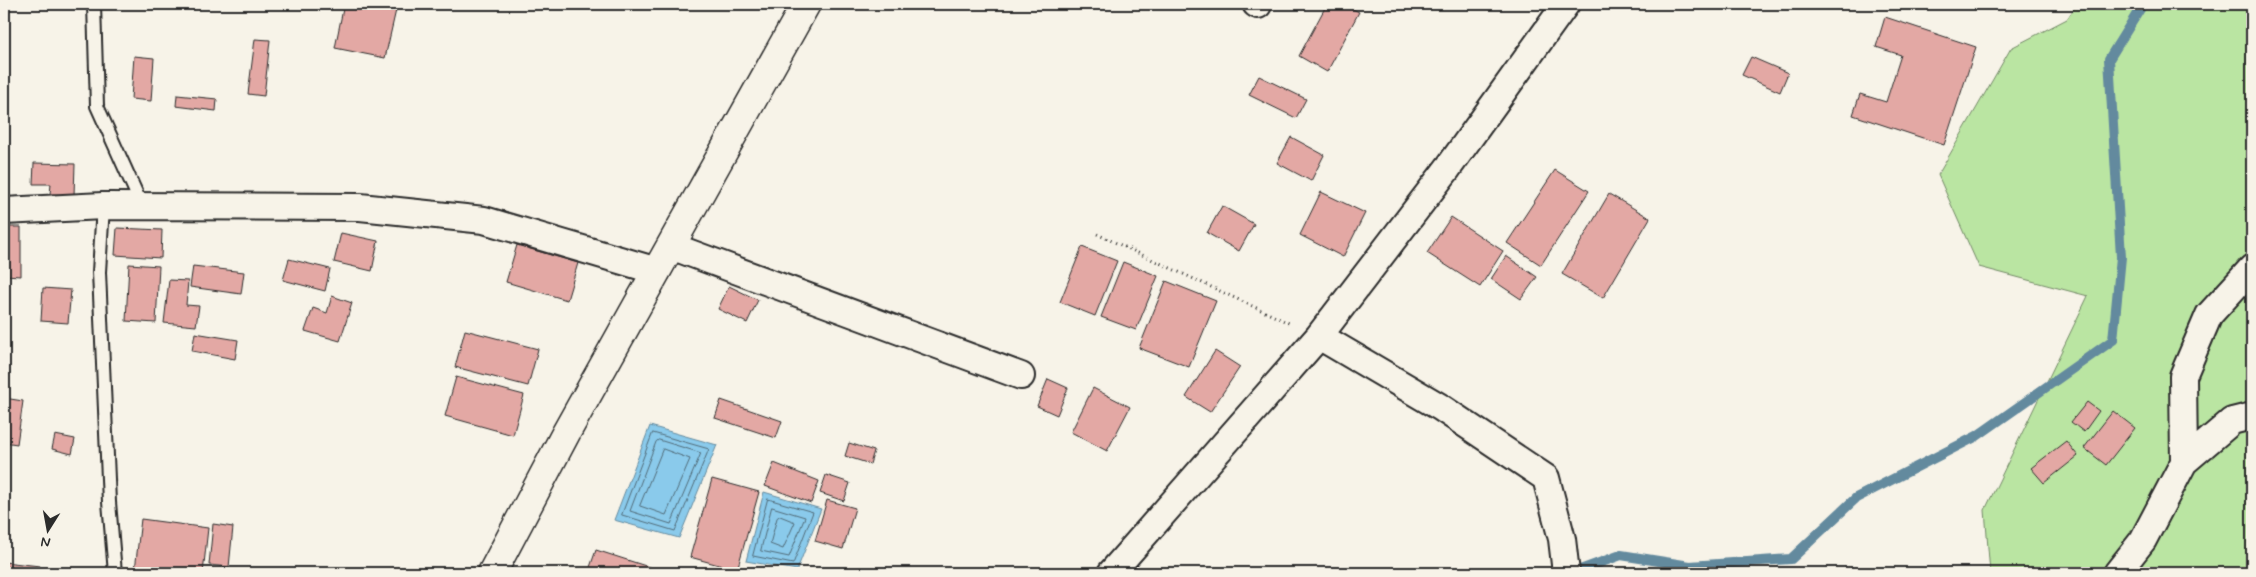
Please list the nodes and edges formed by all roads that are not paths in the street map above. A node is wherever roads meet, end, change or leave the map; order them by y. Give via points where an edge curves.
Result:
1 (94, 4) edge
2 (806, 4) edge
3 (1566, 4) edge
4 (103, 206) junction
5 (142, 206) junction
6 (4, 211) edge
7 (671, 246) junction
8 (2252, 268) edge
9 (657, 271) junction
10 (1319, 336) junction
11 (1021, 376) dead end
12 (2252, 416) edge
13 (2184, 462) junction
14 (1565, 566) edge
15 (115, 573) edge
16 (492, 573) edge
17 (1111, 573) edge
18 (2117, 573) edge

1 - 5 lane via 98,106
2 - 7 main road
3 - 10 street via 1448,168
4 - 5 street
4 - 6 street
4 - 15 lane via 98,272
5 - 9 street via 360,207 484,220
7 - 9 main road
7 - 11 street
8 - 13 street via 2209,315 2184,376
9 - 16 main road
10 - 14 street via 1440,407 1546,478 1562,539
10 - 17 street
12 - 13 street via 2232,421
13 - 18 street via 2143,540

